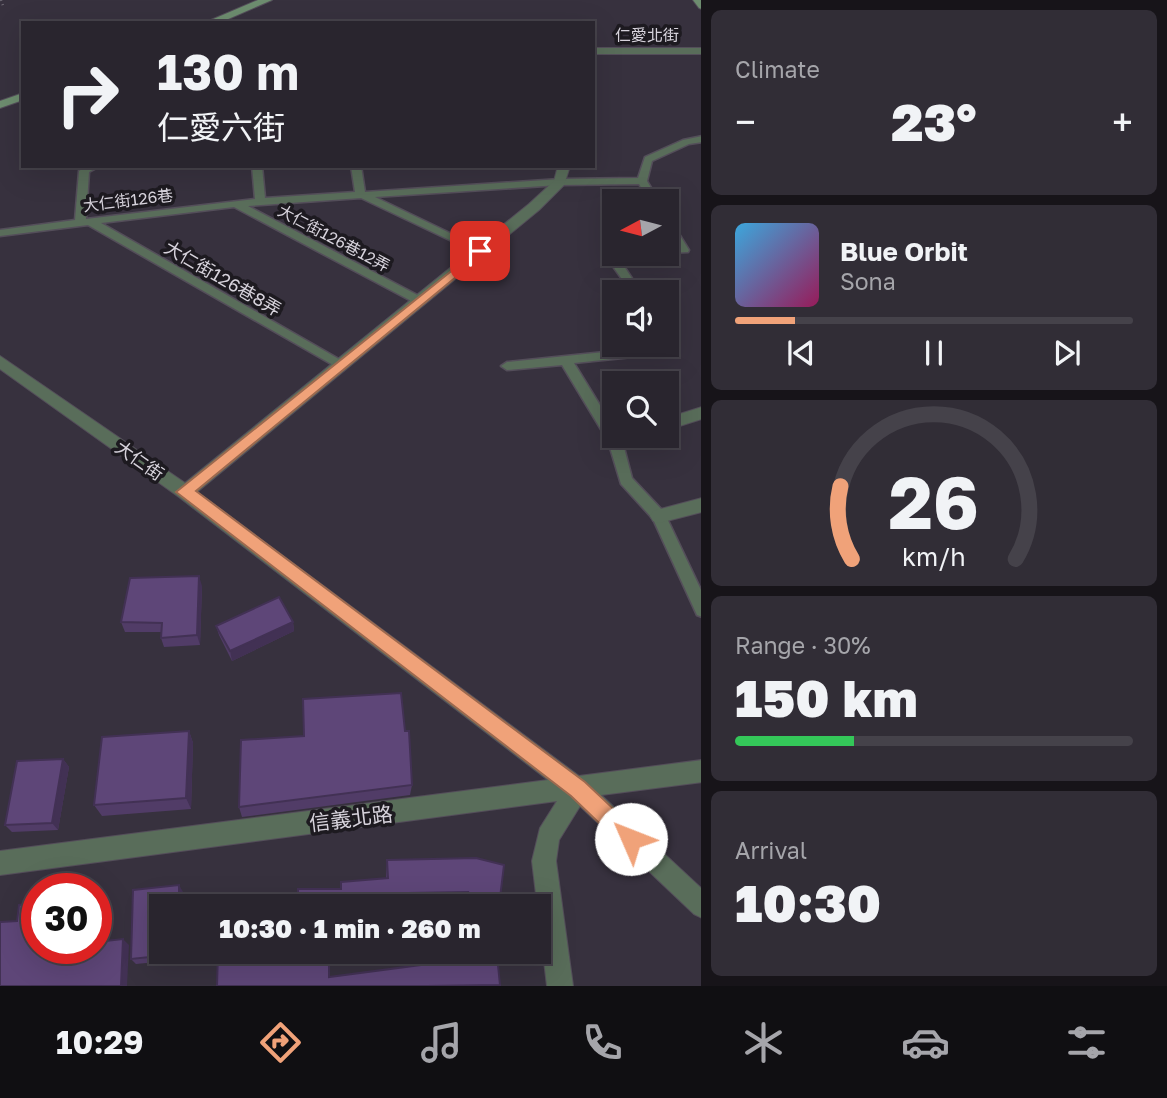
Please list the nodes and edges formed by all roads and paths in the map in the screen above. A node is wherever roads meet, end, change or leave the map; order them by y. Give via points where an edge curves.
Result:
1 (1, 0) edge
2 (268, 0) edge
3 (3, 6) dead end
4 (214, 21) edge
5 (595, 51) edge
6 (701, 51) edge
7 (21, 97) edge
8 (0, 105) edge
9 (701, 139) edge
10 (91, 168) edge
11 (257, 168) edge
12 (356, 168) edge
13 (564, 168) edge
14 (642, 181) junction
15 (560, 182) junction
16 (647, 189) edge
17 (360, 194) junction
18 (260, 201) junction
19 (235, 203) junction
20 (84, 221) junction
21 (0, 233) edge
22 (480, 251) junction
23 (418, 301) junction
24 (602, 356) edge
25 (565, 359) junction
26 (0, 361) edge
27 (340, 365) junction
28 (507, 366) dead end
29 (602, 410) edge
30 (701, 412) edge
31 (679, 420) edge
32 (623, 448) edge
33 (184, 492) junction
34 (701, 505) edge
35 (659, 516) junction
36 (701, 608) edge
37 (701, 771) edge
38 (578, 789) junction
39 (0, 863) edge
40 (701, 905) edge
41 (560, 986) edge

1 - 3 path
2 - 4 main road
5 - 6 street, 仁愛北街
7 - 8 main road
9 - 14 lane via 648,159
10 - 20 lane via 84,171
11 - 18 lane
12 - 17 lane
13 - 15 street
14 - 15 lane, 大仁街126巷
14 - 16 lane
15 - 17 lane, 大仁街126巷
15 - 22 street
17 - 18 lane, 大仁街126巷
17 - 22 lane
18 - 19 lane, 大仁街126巷
19 - 20 lane, 大仁街126巷
19 - 23 lane, 大仁街126巷12弄
20 - 21 lane, 大仁街126巷
20 - 27 lane, 大仁街126巷8弄
22 - 23 street
23 - 27 street
24 - 25 lane
25 - 28 lane
25 - 29 lane
26 - 33 street, 大仁街
27 - 33 street
30 - 31 street
32 - 35 lane via 626,480
33 - 38 street, 大仁街
34 - 35 street
35 - 36 lane
37 - 38 street, 信義北路
38 - 39 street, 信義北路
38 - 40 street, 大仁街
38 - 41 street via 548,836 544,861

